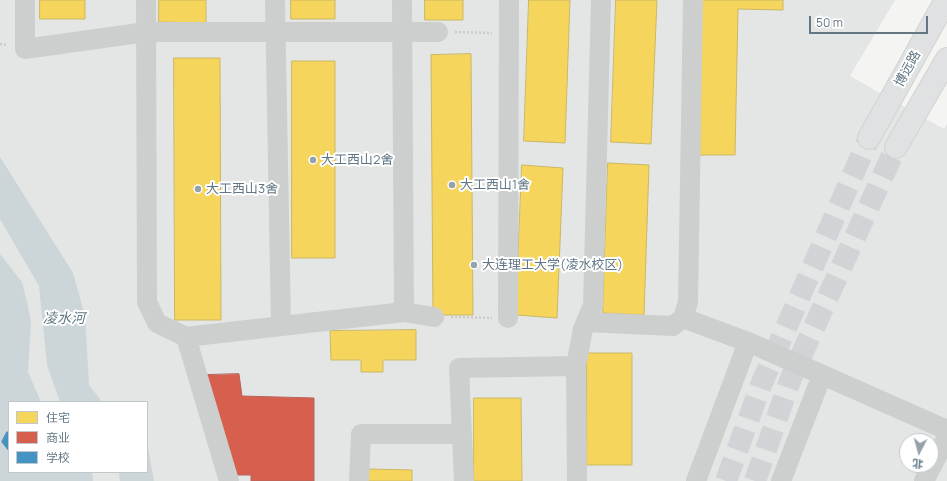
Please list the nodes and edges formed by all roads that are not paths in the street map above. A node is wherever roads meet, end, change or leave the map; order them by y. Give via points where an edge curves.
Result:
1 (25, 0) edge
2 (146, 0) edge
3 (275, 0) edge
4 (402, 0) edge
5 (509, 0) edge
6 (601, 0) edge
7 (693, 0) edge
8 (946, 0) edge
9 (146, 32) junction
10 (275, 32) junction
11 (402, 32) junction
12 (438, 32) road end
13 (947, 58) edge
14 (870, 138) tunnel mouth
15 (896, 147) tunnel mouth
16 (404, 312) junction
17 (434, 317) road end
18 (508, 318) road end
19 (683, 318) junction
20 (586, 322) junction
21 (281, 326) junction
22 (186, 337) junction
23 (748, 342) junction
24 (576, 366) junction
25 (822, 375) junction
26 (947, 430) edge
27 (462, 434) junction
28 (947, 437) edge
29 (229, 481) edge
30 (359, 481) edge
31 (464, 481) edge
32 (577, 481) edge
33 (696, 481) edge
34 (781, 481) edge
35 (924, 481) edge

1 - 9 street via 25,49
2 - 9 street
3 - 10 street
4 - 11 street
5 - 18 street
6 - 20 street via 593,305
7 - 19 street via 688,302
8 - 14 main road, 博远路
9 - 10 street
9 - 22 street via 147,302 157,323
10 - 11 street
10 - 21 street
11 - 12 street
11 - 16 street
13 - 15 main road
16 - 17 street
16 - 21 street
19 - 20 street via 673,326
19 - 23 street
20 - 24 street
21 - 22 street
22 - 29 street
23 - 25 street
23 - 33 street
24 - 27 street via 459,368
24 - 32 street
25 - 26 street
25 - 34 street
27 - 30 street via 361,434
27 - 31 street
28 - 35 street

